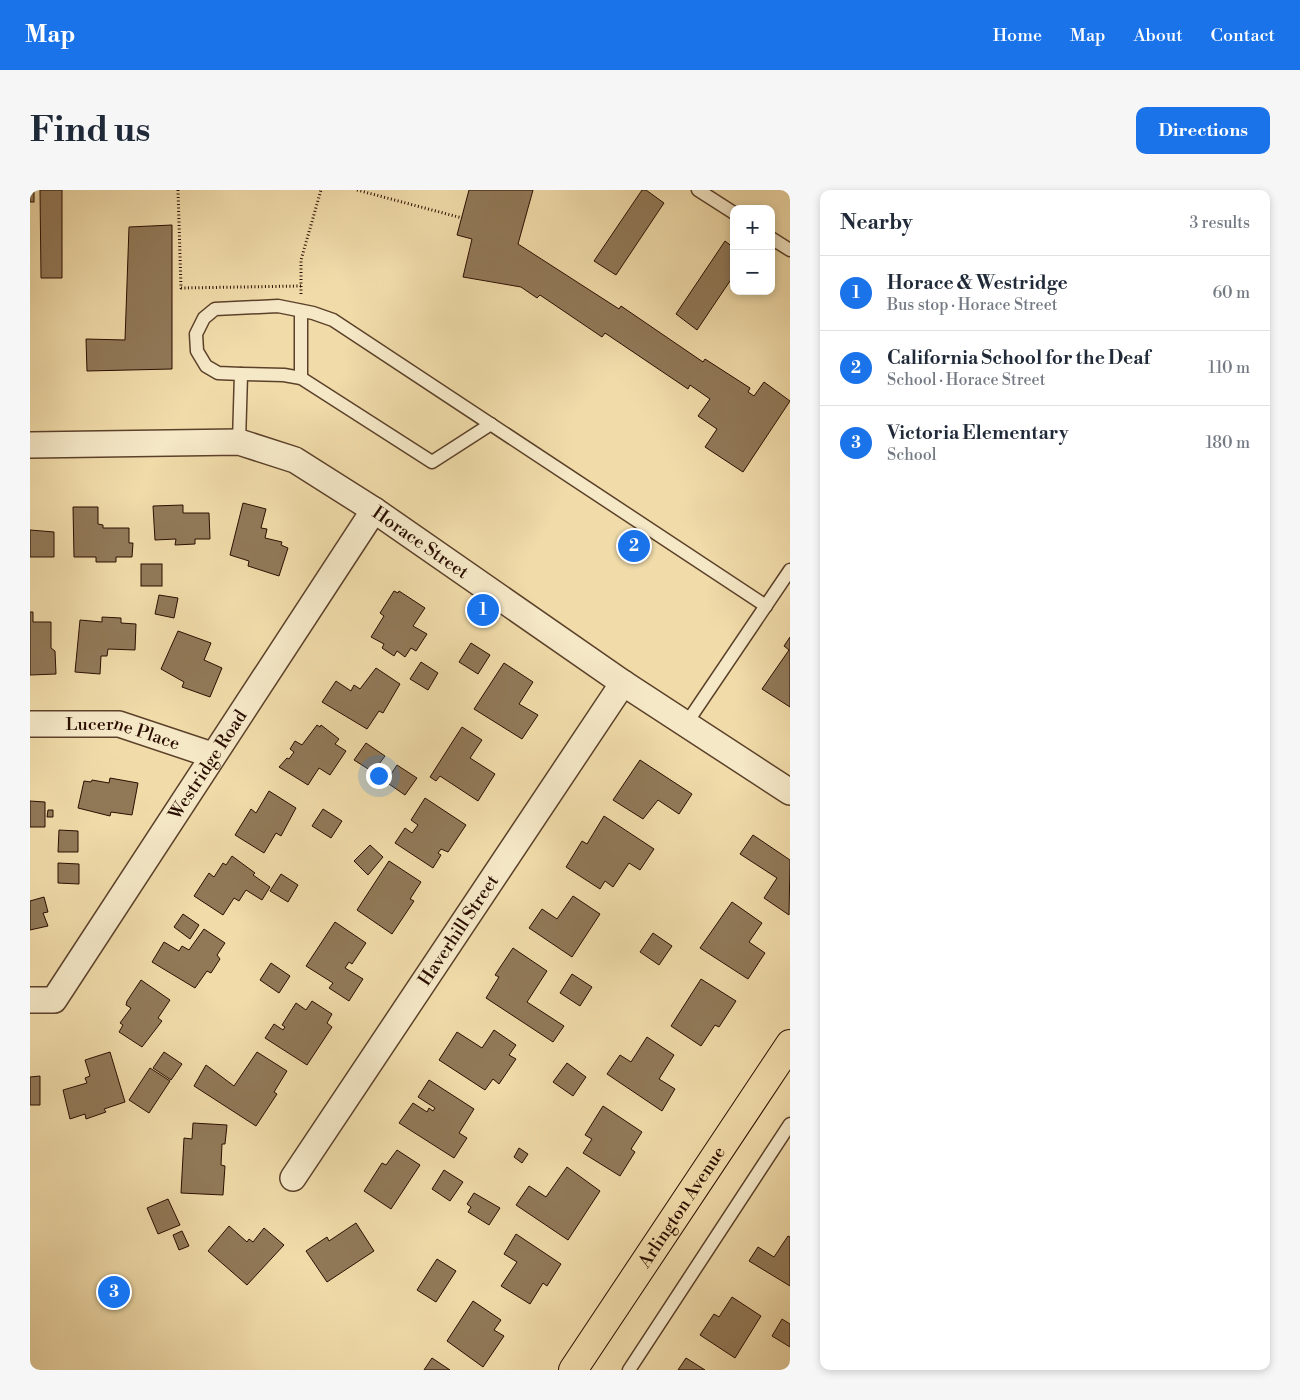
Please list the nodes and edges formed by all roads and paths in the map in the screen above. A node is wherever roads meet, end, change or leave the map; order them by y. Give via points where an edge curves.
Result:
1 (178, 190) edge
2 (320, 190) edge
3 (357, 190) edge
4 (698, 190) edge
5 (730, 210) edge
6 (462, 218) dead end
7 (775, 241) edge
8 (790, 250) edge
9 (301, 286) junction
10 (301, 310) junction
11 (241, 374) junction
12 (301, 378) junction
13 (491, 424) junction
14 (239, 442) junction
15 (30, 444) edge
16 (374, 510) junction
17 (790, 570) edge
18 (766, 606) junction
19 (623, 683) junction
20 (30, 724) edge
21 (686, 724) junction
22 (212, 755) junction
23 (790, 792) edge
24 (30, 1000) edge
25 (790, 1044) edge
26 (790, 1124) edge
27 (293, 1178) dead end
28 (574, 1370) edge
29 (629, 1370) edge

1 - 9 path via 181,288
2 - 9 path via 301,260
3 - 6 path
4 - 5 lane
7 - 8 lane
9 - 10 path
10 - 11 lane via 278,306 215,310 204,318 196,334 197,351 206,366 218,373
10 - 12 lane
10 - 13 lane via 333,320
11 - 12 lane
11 - 14 lane
12 - 13 lane via 432,462
13 - 18 lane
14 - 15 street, Horace Street
14 - 16 street, Horace Street via 295,460
16 - 19 street, Horace Street
16 - 22 street, Westridge Road
17 - 18 lane
18 - 21 lane
19 - 21 street, Horace Street
19 - 27 street, Haverhill Street
20 - 22 street, Lucerne Place via 119,724
21 - 23 street, Horace Street
22 - 24 street, Westridge Road via 54,1000
25 - 28 main road, Arlington Avenue
26 - 29 lane

